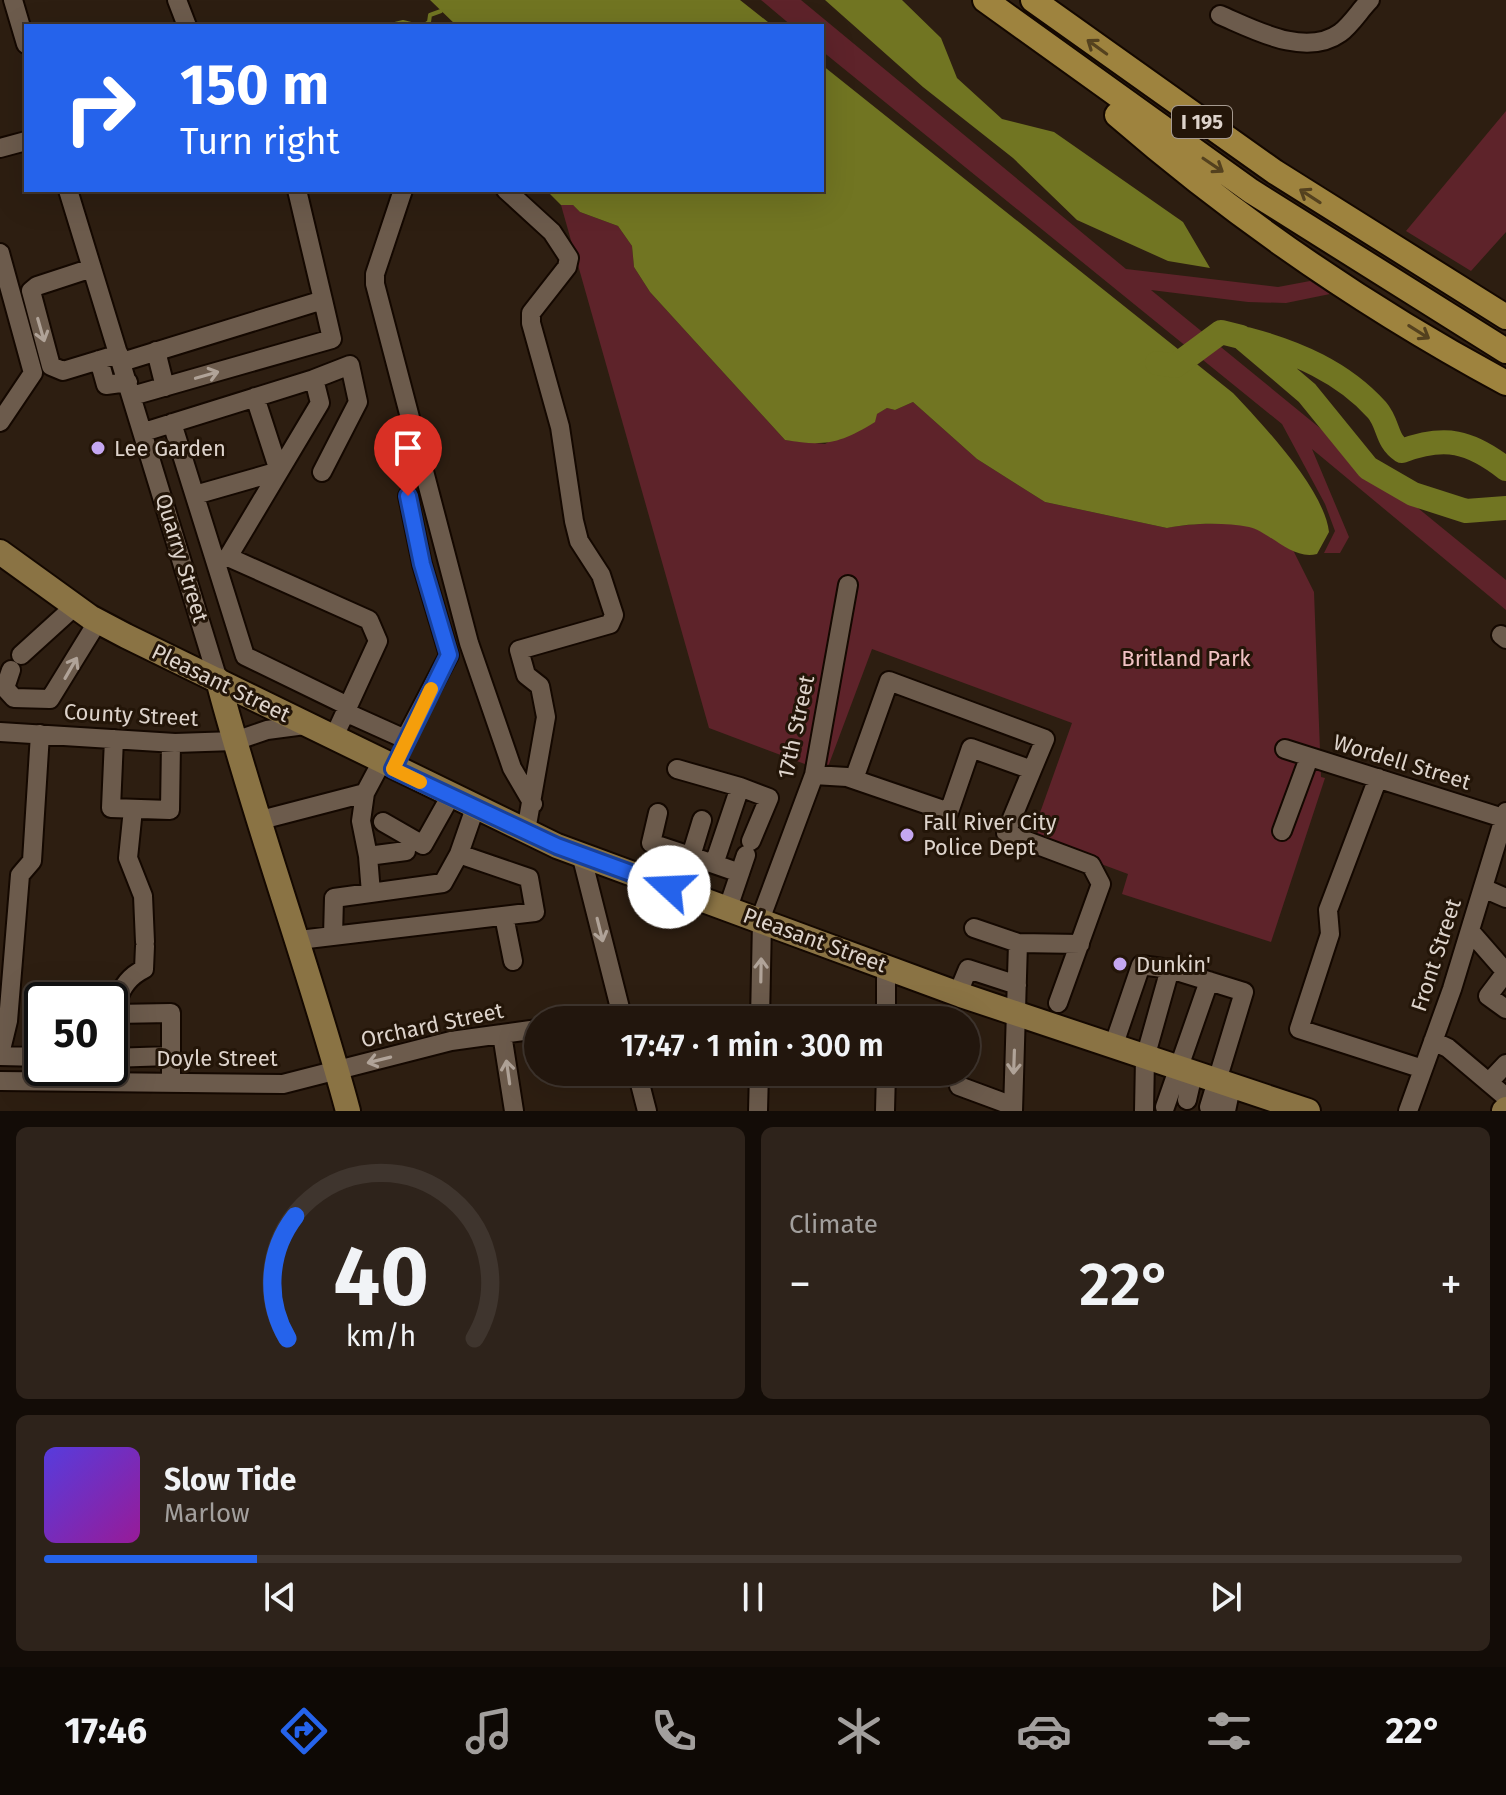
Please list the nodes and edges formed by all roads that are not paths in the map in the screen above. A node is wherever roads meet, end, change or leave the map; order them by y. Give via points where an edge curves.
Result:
1 (13, 0) edge
2 (177, 0) edge
3 (985, 0) edge
4 (1033, 0) edge
5 (1370, 0) edge
6 (1220, 15) dead end
7 (1013, 22) junction
8 (186, 24) edge
9 (24, 37) edge
10 (24, 142) edge
11 (0, 148) edge
12 (69, 192) edge
13 (297, 192) edge
14 (402, 192) edge
15 (508, 192) edge
16 (0, 253) edge
17 (1419, 265) junction
18 (92, 268) junction
19 (323, 300) junction
20 (1506, 305) edge
21 (1506, 317) edge
22 (156, 351) junction
23 (1506, 351) edge
24 (120, 358) junction
25 (99, 360) junction
26 (1481, 370) junction
27 (314, 379) junction
28 (1506, 383) edge
29 (165, 387) junction
30 (130, 389) junction
31 (1506, 395) edge
32 (255, 397) junction
33 (0, 422) edge
34 (172, 423) junction
35 (144, 432) junction
36 (279, 471) junction
37 (322, 472) dead end
38 (195, 495) junction
39 (408, 496) dead end
40 (0, 552) edge
41 (220, 554) junction
42 (182, 559) junction
43 (848, 585) dead end
44 (75, 606) junction
45 (98, 621) junction
46 (218, 680) junction
47 (346, 709) junction
48 (305, 725) junction
49 (0, 732) edge
50 (40, 734) junction
51 (114, 739) junction
52 (333, 739) junction
53 (405, 739) junction
54 (235, 741) junction
55 (171, 743) junction
56 (1285, 749) dead end
57 (1309, 758) junction
58 (387, 766) junction
59 (677, 769) dead end
60 (1032, 770) junction
61 (814, 775) junction
62 (1378, 778) junction
63 (854, 779) junction
64 (740, 787) junction
65 (365, 793) junction
66 (450, 797) junction
67 (533, 804) junction
68 (475, 808) junction
69 (133, 809) junction
70 (658, 813) dead end
71 (1505, 816) edge
72 (261, 820) junction
73 (702, 820) dead end
74 (383, 822) dead end
75 (526, 831) junction
76 (1282, 831) dead end
77 (406, 851) dead end
78 (459, 854) junction
79 (581, 854) junction
80 (686, 854) junction
81 (368, 856) junction
82 (714, 864) junction
83 (740, 873) junction
84 (669, 887) junction
85 (1483, 888) junction
86 (371, 893) junction
87 (1506, 898) edge
88 (728, 908) junction
89 (504, 916) junction
90 (761, 920) junction
91 (974, 928) dead end
92 (1470, 931) junction
93 (333, 936) junction
94 (299, 940) junction
95 (1018, 943) junction
96 (1080, 944) junction
97 (513, 961) dead end
98 (886, 967) junction
99 (1170, 969) junction
100 (1506, 971) edge
101 (1209, 981) junction
102 (128, 982) edge
103 (1017, 985) junction
104 (958, 993) junction
105 (1058, 1003) dead end
106 (620, 1006) edge
107 (760, 1006) edge
108 (886, 1006) edge
109 (1506, 1009) edge
110 (1016, 1013) junction
111 (128, 1014) edge
112 (524, 1031) edge
113 (502, 1034) junction
114 (1433, 1041) junction
115 (1113, 1047) junction
116 (0, 1055) edge
117 (24, 1056) edge
118 (170, 1056) junction
119 (128, 1057) edge
120 (1145, 1058) junction
121 (1506, 1064) edge
122 (1423, 1069) junction
123 (337, 1070) junction
124 (1187, 1072) junction
125 (0, 1081) edge
126 (1489, 1082) junction
127 (171, 1083) junction
128 (641, 1086) edge
129 (759, 1086) edge
130 (886, 1086) edge
131 (959, 1086) dead end
132 (1233, 1092) edge
133 (1506, 1097) edge
134 (1187, 1100) dead end
135 (1144, 1107) edge
136 (1013, 1109) edge
137 (1165, 1109) edge
138 (1217, 1109) edge
139 (348, 1111) edge
140 (514, 1111) edge
141 (647, 1111) edge
142 (758, 1111) edge
143 (885, 1111) edge
144 (1308, 1111) edge
145 (1408, 1111) edge

1 - 9 street
2 - 8 street
3 - 7 highway, I 195
17 -> 4 highway, I 195 via 1195,117
5 - 6 street via 1340,33 1315,42 1282,38
7 -> 23 highway, I 195 via 1349,256
7 -> 26 highway via 1218,198 1357,294
10 - 11 street
12 - 18 street, Quarry Street
13 - 19 street
14 - 67 street via 375,284 469,643 512,768
15 - 67 street via 552,232 569,258 531,313 531,323 560,427 579,541 601,575 614,615 610,624 519,650 526,675 540,686 546,717
16 - 33 street via 33,373
17 - 20 highway
17 - 21 highway, I 195
18 - 24 street, Quarry Street
18 -> 25 street via 37,286 31,297 51,366 63,371
19 - 22 street
29 -> 19 street via 332,339
22 - 24 street
22 - 29 street
24 - 25 street
24 - 30 street, Quarry Street
25 - 30 street via 106,385
26 - 28 highway
26 - 31 highway
27 - 32 street
27 - 36 street via 320,403
27 - 37 street via 350,365 358,402
29 - 30 street
30 - 35 street, Quarry Street
32 - 34 street
32 - 36 street
34 - 35 street
34 - 38 street
35 - 42 street, Quarry Street
36 - 38 street
36 - 41 street
38 - 41 street
39 - 53 street via 449,655
40 - 44 main road, Pleasant Street
41 - 42 street
41 - 47 street via 245,656
41 - 47 street via 369,620 378,641
42 - 46 street, Quarry Street
43 - 61 street, 17th Street
44 - 45 main road, Pleasant Street
44 -> 45 street via 16,662 5,688 14,698 50,699
45 - 46 main road, Pleasant Street
46 - 48 main road, Pleasant Street
46 - 54 main road, Quarry Street
47 - 52 street
47 - 53 street
48 - 52 main road, Pleasant Street
48 - 54 street, County Street
49 - 50 street, County Street
50 - 51 street, County Street
50 - 116 street via 32,861 20,875 8,1021
51 - 55 street, County Street
51 - 69 street via 111,808
52 - 58 main road, Pleasant Street
53 - 58 street
54 - 55 street, County Street
54 - 72 main road, Quarry Street
55 - 69 street via 170,810
56 - 57 street, Wordell Street
57 - 62 street, Wordell Street
57 - 76 street
58 - 65 street
58 - 66 main road, Pleasant Street
59 - 64 street
60 - 63 street via 971,748 949,812
60 - 63 street via 1045,739 889,681
60 - 96 street via 1006,833 1091,865 1099,874 1101,884
61 - 63 street
61 - 90 street, 17th Street
62 - 71 street, Wordell Street
62 - 122 street via 1328,910 1330,934 1299,1029
64 - 82 street
64 - 83 street via 769,798
65 - 72 street
65 - 81 street via 361,821
66 - 68 main road, Pleasant Street
66 - 74 street via 423,845
67 - 75 street
68 - 75 main road, Pleasant Street
68 - 78 street
69 - 102 street via 128,858 143,896 145,944 144,969
70 - 80 street via 651,843
71 - 85 street, Front Street
72 - 94 main road, Quarry Street
73 - 80 street
75 - 79 main road, Pleasant Street
77 - 81 street
78 - 86 street via 443,883
78 - 89 street via 529,878 535,912
79 - 84 main road, Pleasant Street
79 -> 106 street
80 - 82 street
80 - 84 street
81 - 86 street
82 - 83 street
83 - 88 street
84 - 88 main road, Pleasant Street
85 - 87 street
85 - 92 street, Front Street
86 - 93 street via 334,898
88 - 90 main road, Pleasant Street
89 - 93 street
89 - 97 street
90 - 98 main road, Pleasant Street
107 -> 90 street, 17th Street
91 - 95 street
92 - 100 street
92 - 114 street, Front Street
93 - 94 street
94 - 123 main road, Quarry Street
95 - 96 street
95 - 103 street
96 - 105 street
98 - 104 main road, Pleasant Street
98 - 108 street
99 - 101 street
99 - 115 street via 1141,965
99 - 120 street
100 - 109 street via 1488,996
101 - 124 street
101 - 132 street via 1244,992
103 - 104 street via 968,969
103 - 110 street
104 - 110 main road, Pleasant Street
110 - 115 main road, Pleasant Street
110 -> 136 street
111 - 118 street via 171,1013
112 - 113 street, Orchard Street
113 -> 123 street, Orchard Street via 451,1041
140 -> 113 street
114 - 122 street, Front Street
114 - 126 street
115 - 120 main road, Pleasant Street
116 - 117 street
118 - 119 street
118 - 127 street
120 - 124 main road, Pleasant Street
120 - 135 street
121 - 126 street
122 - 145 street, Front Street
123 - 127 street, Doyle Street via 283,1084
123 - 139 main road, Quarry Street
124 - 132 main road, Pleasant Street
124 - 134 street
124 - 137 street
125 - 127 street, Doyle Street
126 - 133 street
128 - 141 street
129 - 142 street
130 - 143 street
131 - 136 street
132 - 138 street
132 - 144 main road, Pleasant Street
135 - 137 street

